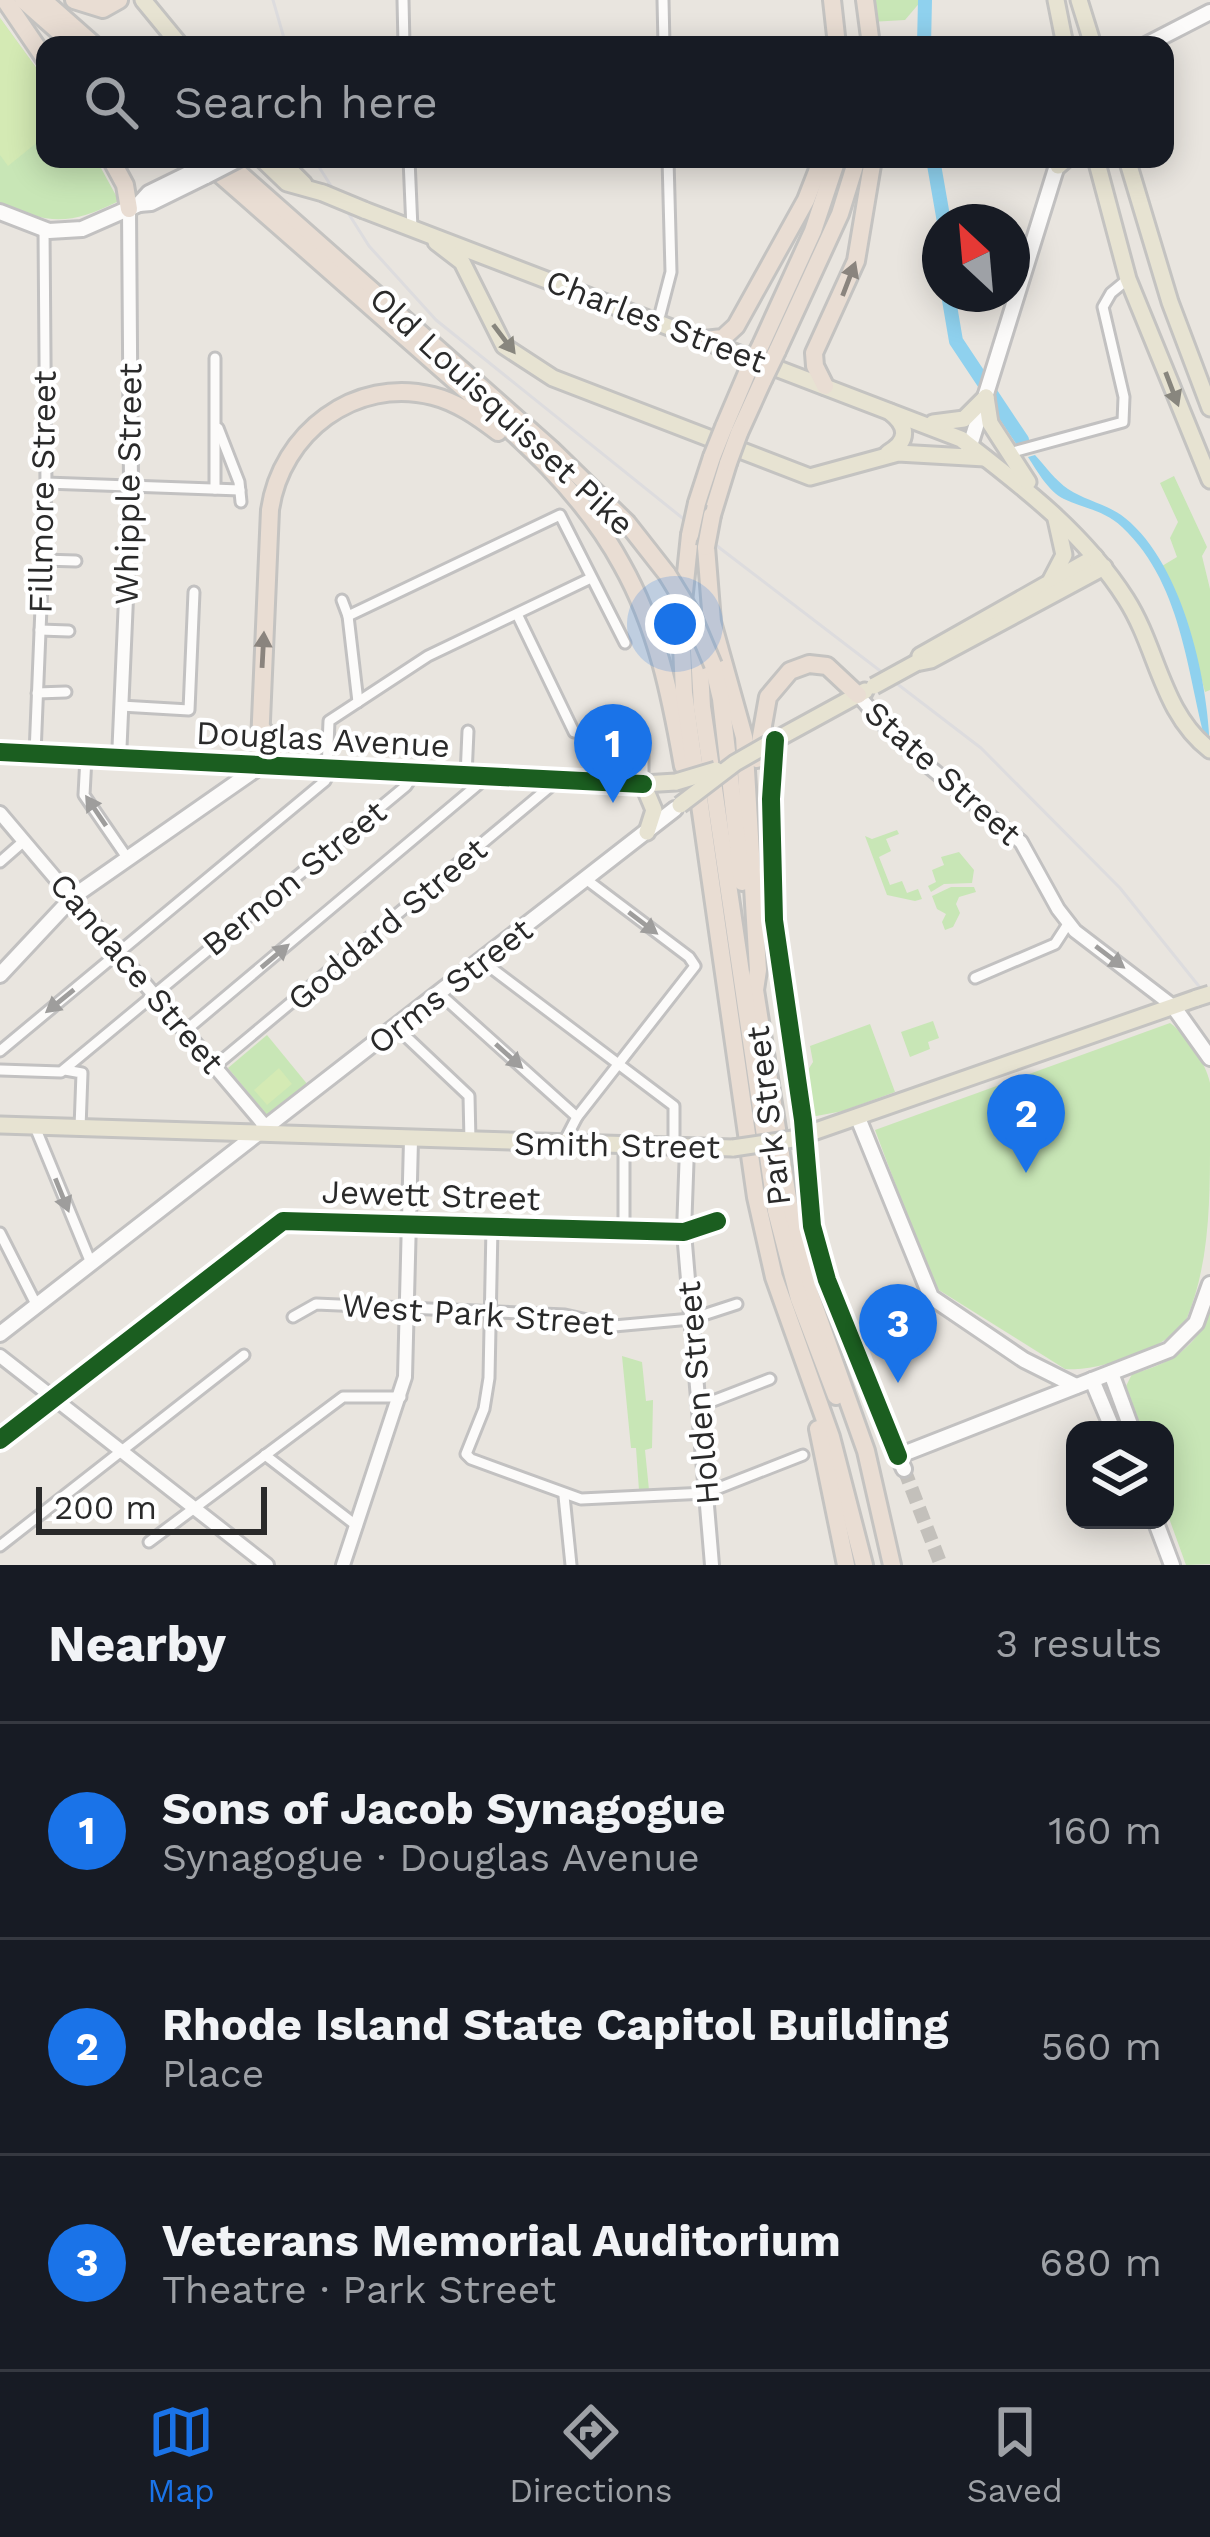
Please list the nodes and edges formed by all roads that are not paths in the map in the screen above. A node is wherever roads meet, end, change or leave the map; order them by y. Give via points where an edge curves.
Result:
1 (5, 0) edge
2 (23, 0) edge
3 (43, 0) edge
4 (74, 0) edge
5 (119, 0) edge
6 (143, 0) edge
7 (403, 0) edge
8 (663, 0) edge
9 (832, 0) edge
10 (843, 0) edge
11 (1056, 0) edge
12 (1079, 0) edge
13 (1209, 14) edge
14 (64, 36) edge
15 (84, 36) edge
16 (173, 36) edge
17 (404, 36) edge
18 (664, 36) edge
19 (836, 36) edge
20 (846, 36) edge
21 (1063, 36) edge
22 (1090, 36) edge
23 (1164, 36) edge
24 (36, 46) edge
25 (116, 168) edge
26 (202, 168) edge
27 (230, 168) edge
28 (271, 168) edge
29 (287, 168) edge
30 (410, 168) edge
31 (668, 168) edge
32 (818, 168) edge
33 (834, 168) edge
34 (854, 168) edge
35 (872, 168) edge
36 (1059, 168) edge
37 (1095, 168) edge
38 (1130, 168) edge
39 (1137, 191) junction
40 (323, 194) junction
41 (1105, 199) junction
42 (134, 206) junction
43 (0, 212) edge
44 (412, 229) junction
45 (44, 230) junction
46 (507, 264) junction
47 (1128, 279) junction
48 (474, 285) junction
49 (1170, 302) junction
50 (1140, 307) junction
51 (658, 322) junction
52 (704, 340) junction
53 (769, 348) junction
54 (215, 358) dead end
55 (825, 386) junction
56 (988, 389) junction
57 (883, 407) junction
58 (1210, 408) edge
59 (215, 422) junction
60 (924, 422) junction
61 (974, 453) junction
62 (1009, 453) junction
63 (880, 456) junction
64 (720, 460) junction
65 (1205, 462) edge
66 (1210, 480) edge
67 (46, 483) junction
68 (131, 484) junction
69 (215, 489) junction
70 (569, 489) junction
71 (1035, 496) junction
72 (1055, 516) junction
73 (706, 547) junction
74 (43, 560) junction
75 (76, 561) dead end
76 (1100, 562) junction
77 (591, 578) junction
78 (1049, 583) junction
79 (194, 592) dead end
80 (343, 601) dead end
81 (517, 614) junction
82 (348, 616) junction
83 (40, 630) junction
84 (69, 632) dead end
85 (625, 643) dead end
86 (916, 663) junction
87 (866, 690) junction
88 (37, 692) junction
89 (66, 692) dead end
90 (358, 702) junction
91 (121, 706) junction
92 (261, 709) junction
93 (468, 730) dead end
94 (771, 742) junction
95 (1208, 748) edge
96 (0, 752) edge
97 (35, 754) junction
98 (86, 757) junction
99 (119, 758) junction
100 (735, 763) junction
101 (259, 767) junction
102 (282, 768) junction
103 (329, 770) junction
104 (415, 773) junction
105 (466, 776) junction
106 (487, 777) junction
107 (558, 780) junction
108 (648, 784) junction
109 (678, 807) junction
110 (0, 813) edge
111 (749, 820) junction
112 (646, 832) junction
113 (24, 841) junction
114 (128, 859) junction
115 (0, 862) edge
116 (587, 880) junction
117 (74, 896) junction
118 (1068, 924) junction
119 (719, 945) junction
120 (120, 951) junction
121 (482, 961) junction
122 (0, 975) edge
123 (974, 978) dead end
124 (755, 990) junction
125 (154, 993) junction
126 (440, 994) junction
127 (1203, 996) edge
128 (1172, 1006) junction
129 (397, 1028) junction
130 (185, 1030) junction
131 (0, 1051) edge
132 (1210, 1058) edge
133 (619, 1065) junction
134 (215, 1066) junction
135 (0, 1070) edge
136 (62, 1071) junction
137 (578, 1118) junction
138 (858, 1118) junction
139 (0, 1126) edge
140 (34, 1126) junction
141 (80, 1128) junction
142 (266, 1132) junction
143 (798, 1137) junction
144 (410, 1140) junction
145 (470, 1142) junction
146 (563, 1144) junction
147 (624, 1147) junction
148 (680, 1148) junction
149 (717, 1221) dead end
150 (407, 1224) junction
151 (492, 1227) junction
152 (624, 1230) junction
153 (684, 1232) junction
154 (0, 1233) edge
155 (91, 1263) junction
156 (1210, 1284) edge
157 (737, 1304) dead end
158 (37, 1306) junction
159 (404, 1307) junction
160 (491, 1311) junction
161 (293, 1318) dead end
162 (691, 1318) junction
163 (0, 1334) edge
164 (244, 1355) dead end
165 (0, 1356) edge
166 (802, 1358) junction
167 (1111, 1373) junction
168 (770, 1378) dead end
169 (1092, 1381) junction
170 (1076, 1386) junction
171 (55, 1397) junction
172 (401, 1397) junction
173 (700, 1406) junction
174 (1109, 1421) edge
175 (1129, 1421) edge
176 (0, 1440) edge
177 (124, 1452) junction
178 (265, 1455) junction
179 (802, 1455) dead end
180 (901, 1463) joint
181 (706, 1493) junction
182 (564, 1496) junction
183 (193, 1508) junction
184 (357, 1526) junction
185 (1158, 1529) edge
186 (149, 1542) dead end
187 (0, 1546) edge
188 (267, 1565) edge
189 (343, 1565) edge
190 (571, 1565) edge
191 (712, 1565) edge
192 (846, 1565) edge
193 (864, 1565) edge
194 (881, 1565) edge
195 (894, 1565) edge
196 (1172, 1565) edge

1 - 24 highway
2 - 14 highway
3 - 15 highway
4 - 5 highway via 103,9
6 - 16 main road
7 - 17 street
8 - 18 street
9 - 19 highway
10 - 20 highway
11 - 21 main road
12 - 22 main road
13 - 23 main road
25 - 42 highway
26 - 42 main road
26 - 70 highway, Old Louisquisset Pike
27 - 124 highway, Old Louisquisset Pike, bridge via 562,459 668,574 712,665 723,713
28 - 40 main road, Charles Street via 287,183
29 - 40 main road, Charles Street
30 - 44 street
31 - 51 street via 671,264
32 - 52 highway via 733,330
33 - 53 highway
34 - 53 highway via 840,214
55 -> 35 highway via 814,353 856,261
36 - 56 main road
37 - 41 main road
38 - 39 main road
39 - 41 main road via 1119,186
39 - 49 main road
40 - 44 main road, Charles Street, bridge
41 - 47 main road
42 - 45 main road via 82,229
42 - 68 street, Whipple Street
43 - 45 main road
44 - 46 main road, Charles Street
44 - 48 main road via 457,256
45 - 67 street, Fillmore Street
46 - 48 main road via 483,266
46 - 51 main road, Charles Street
47 - 50 main road
47 - 62 street via 1102,308 1125,420
48 -> 63 main road via 504,346 542,374 801,475
49 - 50 main road via 1157,320
49 - 58 main road
50 -> 65 main road
51 - 52 main road, Charles Street
52 - 55 main road, Charles Street
53 - 64 highway, bridge
54 - 59 street
55 - 57 main road, Charles Street
56 - 60 main road via 964,419
56 - 61 main road
56 - 62 main road via 988,419
57 - 60 main road, Charles Street
57 - 63 main road via 905,433
59 - 69 street
59 - 69 street via 240,496
60 - 61 main road, Charles Street
61 - 63 main road
61 - 71 main road, Charles Street
62 - 71 main road
64 - 73 highway, bridge
64 - 119 highway, bridge via 697,503 682,607 682,664
65 - 66 main road
67 - 68 street
67 - 74 street, Fillmore Street
68 - 69 street
68 - 91 street, Whipple Street
92 -> 70 highway via 272,497 292,451 328,415 377,394 438,397
70 - 119 highway, Old Louisquisset Pike via 625,568 656,643
71 - 72 main road, Charles Street
72 - 76 main road, Charles Street
72 - 78 main road via 1064,559
73 - 111 highway via 712,622 744,737
73 - 194 highway via 700,686 774,1197 799,1299 853,1444
74 - 75 street
74 - 83 street, Fillmore Street
76 - 78 main road, Orms Street
76 - 86 main road, Orms Street
76 - 95 main road, Charles Street via 1143,629 1178,718
77 - 81 street
77 - 82 street via 560,514
77 - 85 street
78 - 86 main road, Orms Street
79 - 91 street via 189,710
80 - 82 street
81 - 90 street via 428,656
81 - 108 street via 574,732 643,738
82 - 90 street
83 - 84 street
83 - 88 street, Fillmore Street
86 - 87 main road, Orms Street, bridge
87 - 94 main road, Orms Street
87 - 111 highway via 821,665 796,668 774,686
87 - 118 street, State Street via 899,742 1021,842
88 - 89 street
88 - 97 street, Fillmore Street
90 - 103 street via 329,721
91 - 99 street, Whipple Street
92 - 101 highway
92 - 102 highway
93 - 105 street
94 - 100 main road, Orms Street, bridge
94 - 143 street, Park Street via 773,908
96 - 97 main road, Douglas Avenue
97 - 98 main road, Douglas Avenue
98 - 99 main road, Douglas Avenue
114 -> 98 street via 85,796
99 - 101 main road, Douglas Avenue
100 - 108 main road, Douglas Avenue, bridge
100 - 109 main road, Orms Street, bridge
101 - 102 main road, Douglas Avenue
101 - 114 main road
102 - 103 main road, Douglas Avenue
103 - 104 main road, Douglas Avenue
103 - 120 street via 326,781
104 - 105 main road, Douglas Avenue
104 - 125 street, Bernon Street
105 - 106 main road, Douglas Avenue
106 - 107 main road, Douglas Avenue
130 -> 106 street
107 - 108 main road, Douglas Avenue
107 - 134 street, Goddard Street
108 - 109 main road via 665,806
108 - 112 main road via 654,810
109 - 112 main road, Orms Street
110 - 113 street, Candace Street
111 - 124 highway
112 - 116 main road, Orms Street
113 - 115 street
113 - 117 street, Candace Street
114 - 117 main road
116 - 121 main road, Orms Street
116 -> 133 street via 693,968
117 - 120 street, Candace Street
117 - 122 main road
118 - 123 street via 1055,944
118 -> 128 street, State Street
119 - 166 highway via 761,1225
120 - 125 street, Candace Street
120 -> 131 street
121 - 126 main road, Orms Street
121 - 133 street, Holden Street
124 - 195 highway via 797,1250 862,1438
125 - 130 street, Candace Street
125 - 136 street, Bernon Street
126 - 129 main road, Orms Street
126 -> 137 street
127 - 128 main road, Smith Street
128 - 132 main road
128 - 138 main road, Smith Street
129 - 142 main road, Orms Street
129 - 145 street via 469,1096
130 - 134 street, Candace Street
133 - 137 street
133 - 148 street, Holden Street via 674,1106
134 - 142 street, Candace Street
135 - 136 street
136 - 141 street via 82,1072
137 - 146 street
138 - 143 main road, Smith Street
138 - 170 main road via 931,1298
139 - 140 main road, Smith Street
140 - 141 main road, Smith Street
140 -> 155 street
141 - 142 main road, Smith Street
142 - 144 main road, Smith Street
142 - 155 main road, Orms Street
143 - 148 main road, Smith Street, bridge
143 - 180 street, Park Street via 817,1247
144 - 145 main road, Smith Street
144 - 150 street
145 - 146 main road, Smith Street
146 - 147 main road, Smith Street
147 - 148 main road, Smith Street
147 - 152 street
148 - 153 street, Holden Street
149 - 153 street, Jewett Street
150 - 151 street, Jewett Street
150 - 159 street
150 - 171 street, Jewett Street via 283,1222
151 - 152 street, Jewett Street
151 - 160 street
152 - 153 street, Jewett Street
153 - 162 street, Holden Street
154 - 158 street
155 - 158 main road, Orms Street
156 - 167 main road via 1182,1340
157 - 162 street, West Park Street
158 - 163 main road, Orms Street
159 - 160 street, West Park Street
159 - 161 street, West Park Street via 316,1304
159 - 172 street
160 - 162 street, West Park Street via 614,1326
160 - 182 street via 484,1408 466,1454
162 - 173 street, Holden Street
164 - 177 street
165 - 171 street
166 - 192 highway
166 - 193 highway
167 - 169 main road
167 - 175 main road
168 - 173 street
169 - 170 main road
169 - 174 main road
170 - 180 main road
171 - 176 street, Jewett Street
171 - 177 street
172 - 178 street via 343,1397
172 - 184 street
173 - 181 street, Holden Street
177 - 183 street
177 - 187 street
178 - 183 street
178 - 184 street
179 - 181 street
181 - 182 street
181 - 191 street, Holden Street
182 - 190 street
183 - 186 street
183 - 188 street
184 - 189 street
185 - 196 main road

